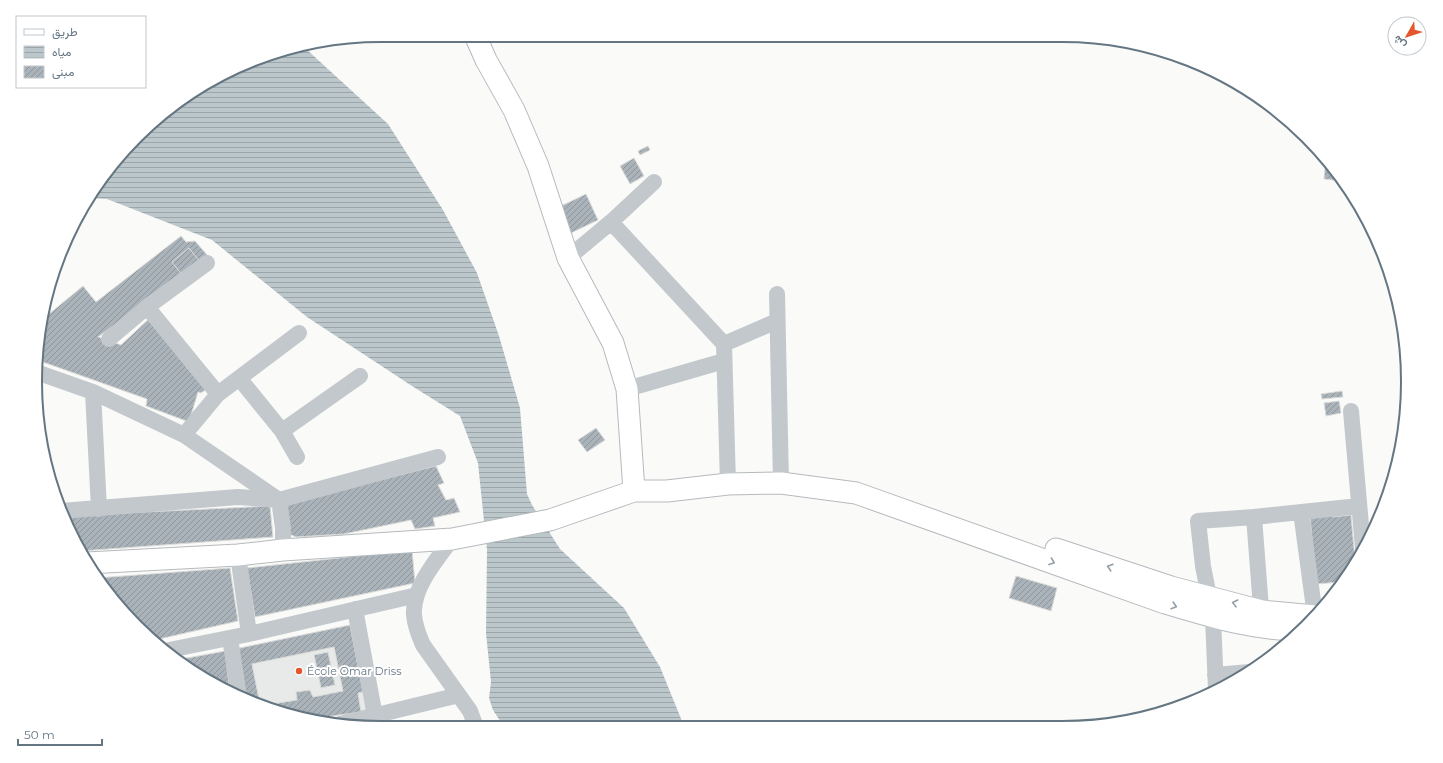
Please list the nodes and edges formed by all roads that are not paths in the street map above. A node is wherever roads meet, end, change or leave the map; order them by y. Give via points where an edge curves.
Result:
1 (478, 42) edge
2 (654, 182) dead end
3 (611, 222) junction
4 (568, 258) junction
5 (207, 262) dead end
6 (776, 294) dead end
7 (147, 308) junction
8 (777, 321) junction
9 (299, 333) dead end
10 (108, 339) dead end
11 (724, 344) junction
12 (724, 361) junction
13 (42, 374) edge
14 (360, 376) dead end
15 (239, 378) junction
16 (626, 389) junction
17 (93, 392) junction
18 (218, 394) junction
19 (1351, 411) dead end
20 (282, 431) junction
21 (184, 435) junction
22 (297, 457) dead end
23 (438, 457) dead end
24 (781, 476) junction
25 (728, 478) junction
26 (641, 491) junction
27 (279, 500) junction
28 (1359, 506) junction
29 (99, 509) junction
30 (68, 511) edge
31 (1301, 512) junction
32 (1254, 517) junction
33 (456, 538) junction
34 (1362, 539) edge
35 (1025, 546) junction
36 (283, 550) junction
37 (238, 555) junction
38 (94, 563) edge
39 (416, 595) junction
40 (1209, 597) junction
41 (1314, 608) edge
42 (355, 609) junction
43 (1307, 616) edge
44 (1213, 617) junction
45 (1262, 619) junction
46 (1294, 629) edge
47 (249, 634) junction
48 (230, 638) junction
49 (173, 649) edge
50 (1216, 682) edge
51 (238, 689) edge
52 (459, 695) junction
53 (376, 721) edge
54 (474, 721) edge

1 - 4 main road via 514,110 538,166
2 - 3 street
3 - 4 street
3 - 11 street
4 - 16 main road via 613,343
5 - 7 street
6 - 8 street
7 - 10 street
7 - 18 street
8 - 11 street
8 - 24 street
9 - 15 street
11 - 12 street
12 - 16 street
12 - 25 street
13 - 17 street
14 - 20 street
15 - 18 street
15 - 20 street
16 - 26 main road
17 - 21 street
17 - 29 street
18 - 21 street
19 - 28 street
20 - 22 street
21 - 27 street
23 - 27 street
24 - 25 main road
24 - 35 main road via 857,487
25 - 26 main road via 667,492
26 - 33 main road via 550,520
27 - 29 street via 238,497
27 - 36 street
28 - 31 street
28 - 34 street
29 - 30 street
31 - 32 street
31 - 41 street
32 - 40 street via 1198,521
32 - 45 street
33 - 36 main road
33 - 39 street via 430,567
40 -> 35 main road
35 -> 44 main road via 1165,603
36 - 37 main road
37 - 38 main road
37 - 47 street
39 - 42 street
39 - 52 street via 414,614 420,639
40 - 44 street
45 -> 40 main road
42 - 47 street
42 - 53 street
43 - 45 main road
44 - 45 main road
44 - 50 street
45 - 46 main road
47 - 48 street
48 - 49 street
48 - 51 street
52 - 53 street
52 - 54 street

